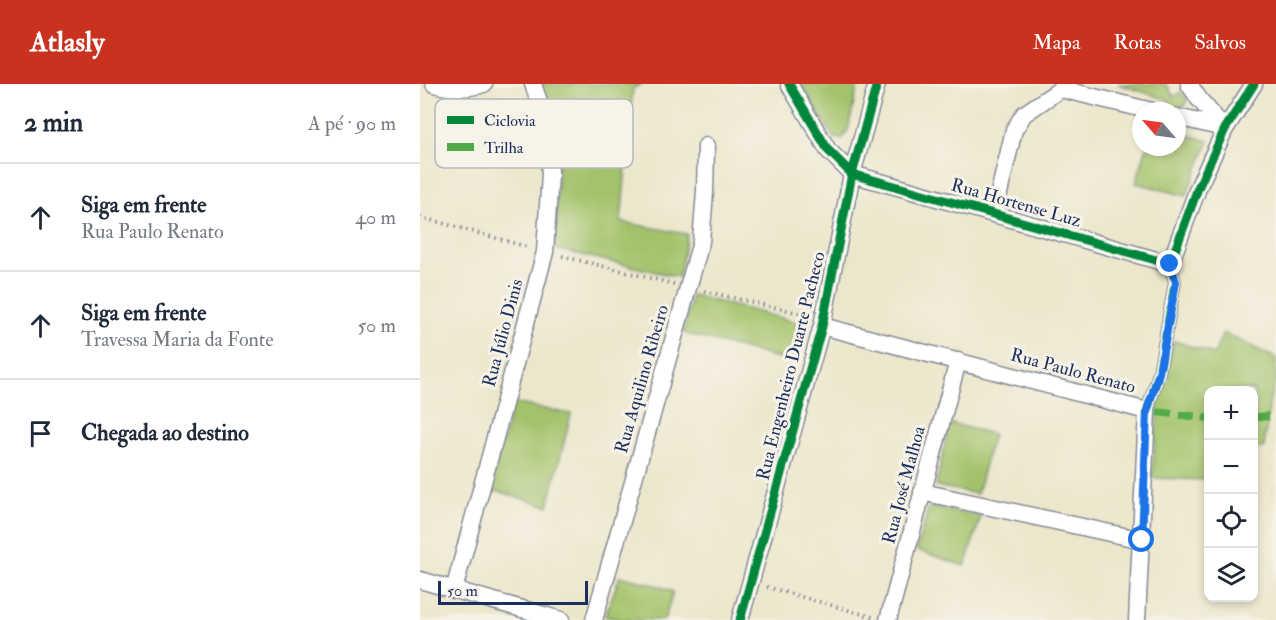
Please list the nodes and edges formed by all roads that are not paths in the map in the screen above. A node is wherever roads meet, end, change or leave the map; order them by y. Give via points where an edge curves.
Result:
1 (434, 84) edge
2 (484, 84) edge
3 (533, 84) edge
4 (789, 84) edge
5 (877, 84) edge
6 (1189, 84) edge
7 (1254, 84) edge
8 (1065, 87) edge
9 (538, 99) edge
10 (1132, 105) edge
11 (1186, 119) edge
12 (1225, 129) junction
13 (706, 146) dead end
14 (550, 168) edge
15 (852, 174) junction
16 (993, 214) junction
17 (1170, 264) junction
18 (823, 322) junction
19 (958, 361) junction
20 (1147, 411) junction
21 (922, 492) junction
22 (1142, 540) junction
23 (420, 580) edge
24 (454, 590) junction
25 (881, 618) edge
26 (561, 620) edge
27 (594, 620) edge
28 (740, 620) edge
29 (1137, 620) edge

1 - 2 street via 449,88
3 - 9 street, Rua Júlio Dinis
4 - 15 street via 828,150
5 - 15 street, Rua Engenheiro Duarte Pacheco
6 - 12 street
7 - 12 street
8 - 10 street
8 - 16 street via 1018,121
11 - 12 street
12 - 17 street
13 - 27 street, Rua Aquilino Ribeiro via 701,242
14 - 24 street, Rua Júlio Dinis via 545,252
15 - 16 street, Rua Hortense Luz
15 - 18 street, Rua Engenheiro Duarte Pacheco
16 - 17 street, Rua Hortense Luz
17 - 20 street via 1176,282 1159,373
18 - 19 street, Rua Paulo Renato
18 - 28 street, Rua Engenheiro Duarte Pacheco
19 - 20 street, Rua Paulo Renato
19 - 21 street, Rua José Malhoa
20 - 22 street, Rua Paulo Renato
21 - 22 street
21 - 25 street, Rua José Malhoa
22 - 29 street, Rua Paulo Renato
23 - 24 street
24 - 26 street

